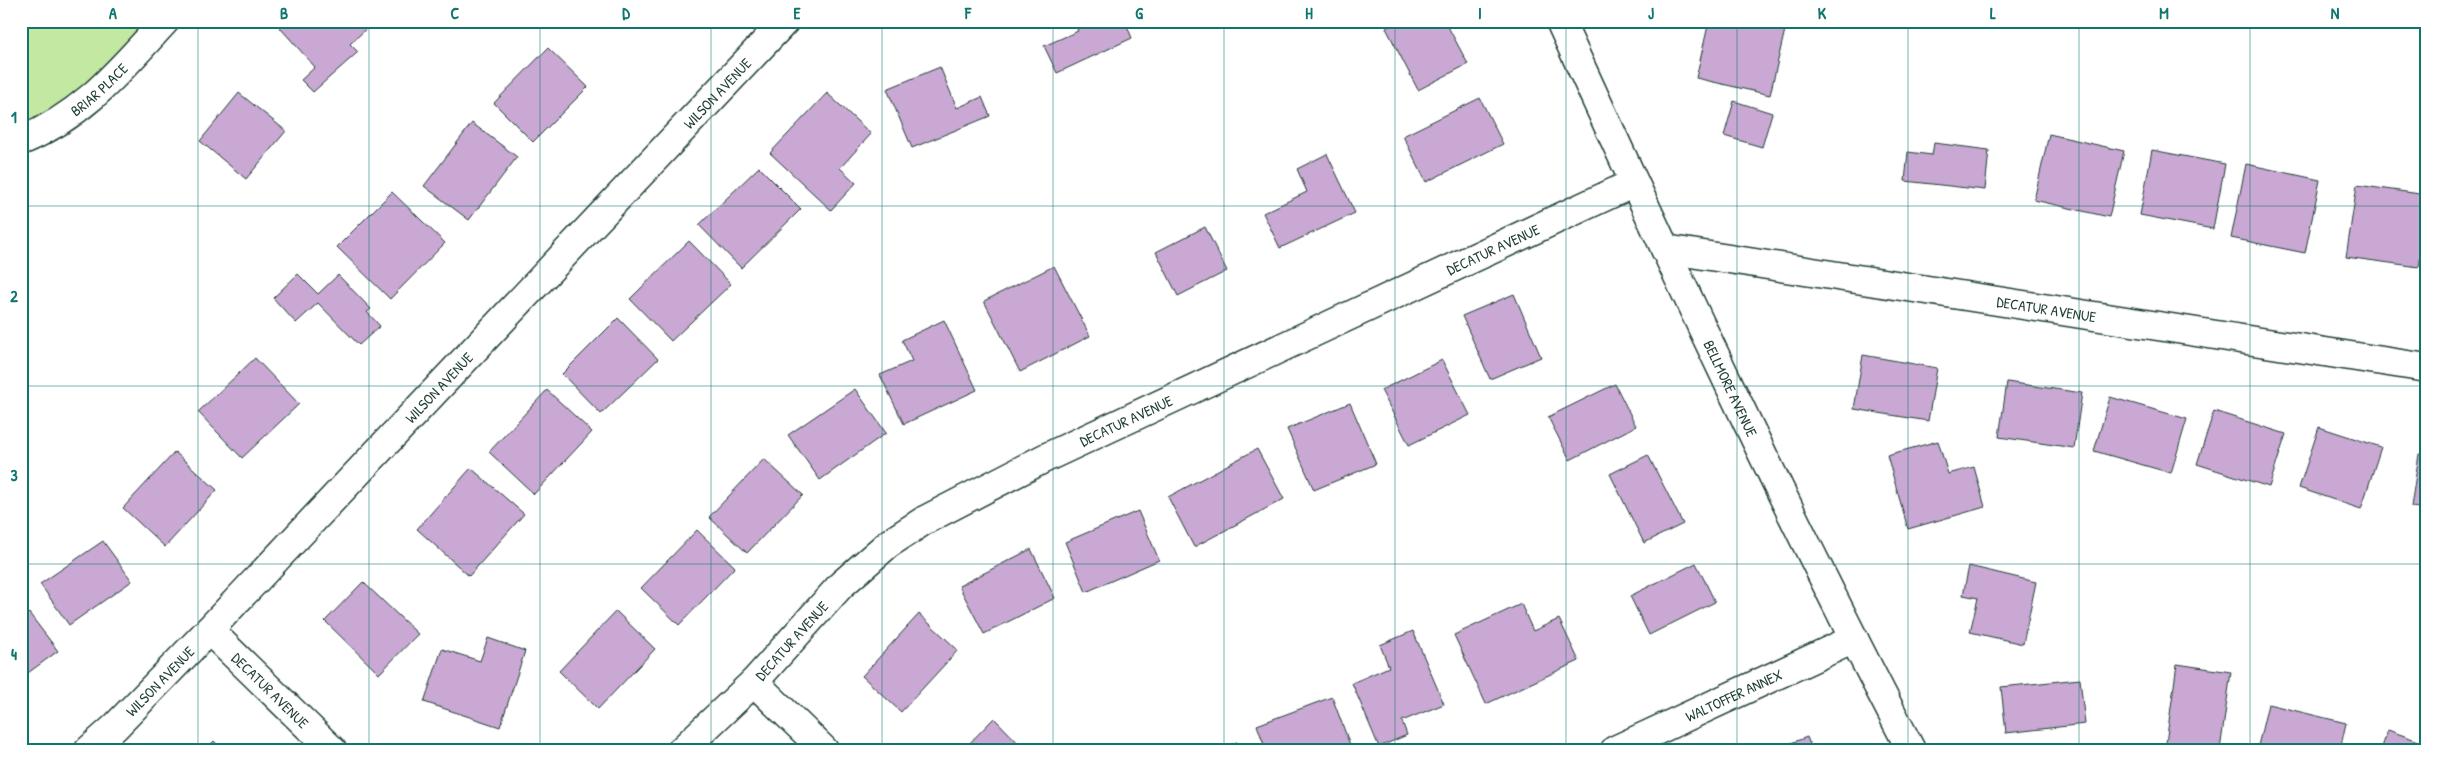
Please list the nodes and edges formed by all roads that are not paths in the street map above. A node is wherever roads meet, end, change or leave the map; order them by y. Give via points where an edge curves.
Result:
1 (165, 21) edge
2 (785, 21) edge
3 (1560, 21) edge
4 (21, 141) edge
5 (1634, 183) junction
6 (1665, 249) junction
7 (2427, 368) edge
8 (209, 630) junction
9 (1854, 639) junction
10 (754, 682) junction
11 (89, 750) edge
12 (332, 750) edge
13 (682, 750) edge
14 (824, 750) edge
15 (1615, 750) edge
16 (1911, 750) edge

1 - 4 street, BRIAR PLACE via 97,95 48,130
2 - 8 street, WILSON AVENUE
3 - 5 street, BELLMORE AVENUE
5 - 6 street, BELLMORE AVENUE
5 - 10 street, DECATUR AVENUE via 1045,458 925,520 888,544 841,585
6 - 7 street, DECATUR AVENUE
6 - 9 street, BELLMORE AVENUE
8 - 11 street, WILSON AVENUE
8 - 12 street, DECATUR AVENUE
9 - 15 street, WALTOFFER ANNEX
9 - 16 street, BELLMORE AVENUE
10 - 13 street, DECATUR AVENUE
10 - 14 street

